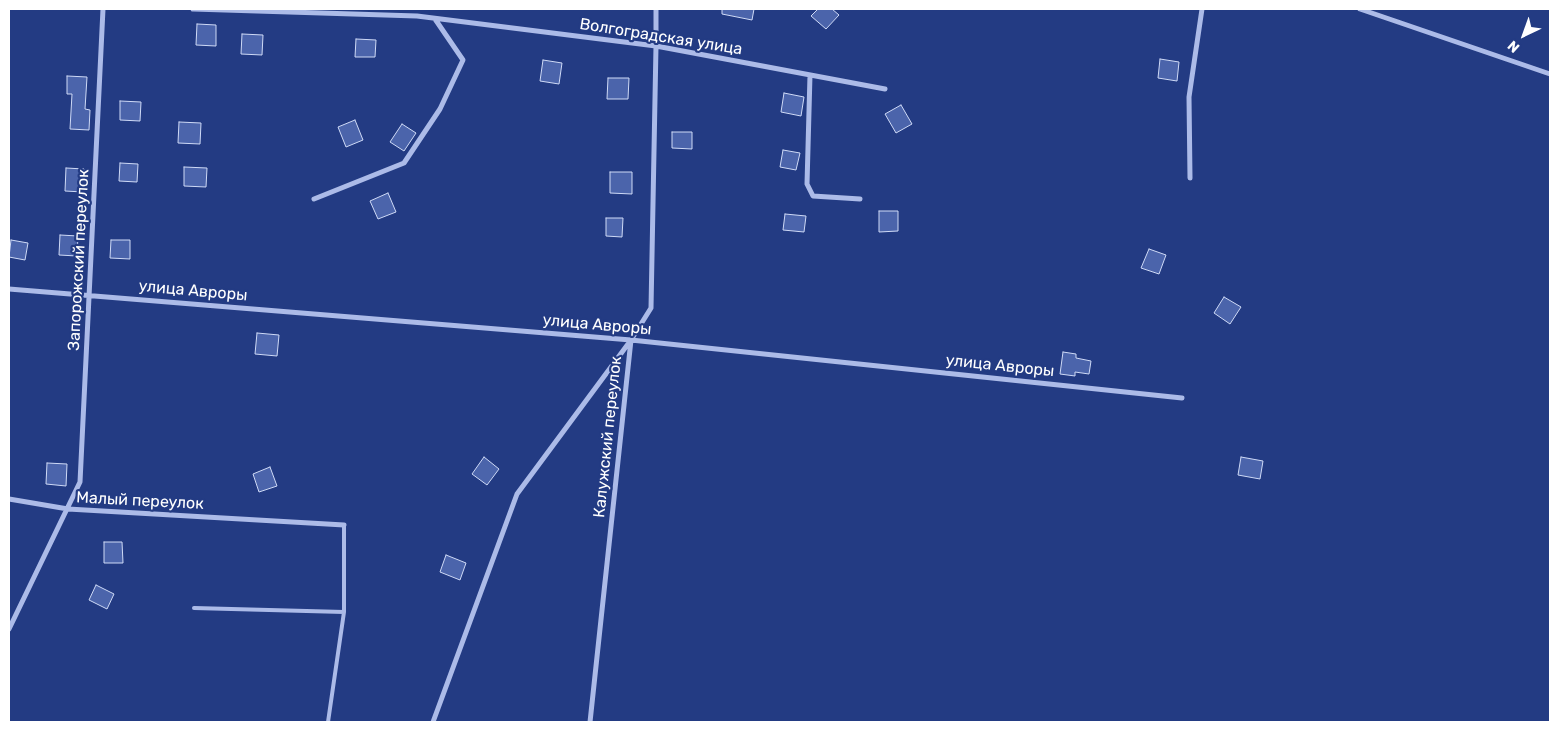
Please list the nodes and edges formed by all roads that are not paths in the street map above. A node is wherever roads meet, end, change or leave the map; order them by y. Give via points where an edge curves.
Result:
1 (103, 9) edge
2 (193, 9) edge
3 (656, 9) edge
4 (1202, 9) edge
5 (1360, 9) edge
6 (435, 19) junction
7 (656, 46) junction
8 (1550, 74) edge
9 (810, 75) junction
10 (885, 89) dead end
11 (1190, 178) dead end
12 (314, 199) dead end
13 (860, 199) dead end
14 (9, 289) edge
15 (90, 295) junction
16 (631, 340) junction
17 (1182, 398) dead end
18 (9, 500) edge
19 (68, 510) junction
20 (344, 525) joint
21 (194, 608) dead end
22 (344, 612) junction
23 (9, 629) edge
24 (328, 722) edge
25 (433, 722) edge
26 (590, 722) edge

1 - 15 street, Запорожский переулок
2 - 6 street, Волгоградская улица
3 - 7 street, Калужский переулок
4 - 11 street via 1189,97
5 - 8 street
6 - 7 street, Волгоградская улица
6 - 12 street via 463,60 440,109 404,163
7 - 9 street, Волгоградская улица
7 - 16 street, Калужский переулок via 651,308
9 - 10 street, Волгоградская улица
9 - 13 street via 806,184 813,196
14 - 15 street, улица Авроры
15 - 16 street, улица Авроры
15 - 19 street, Запорожский переулок via 80,482
16 - 17 street, улица Авроры
16 - 25 street via 517,494
16 - 26 street, Калужский переулок
18 - 19 street
19 - 20 street, Малый переулок
19 - 23 street, Малый переулок
20 - 22 lane
21 - 22 lane
22 - 24 lane

